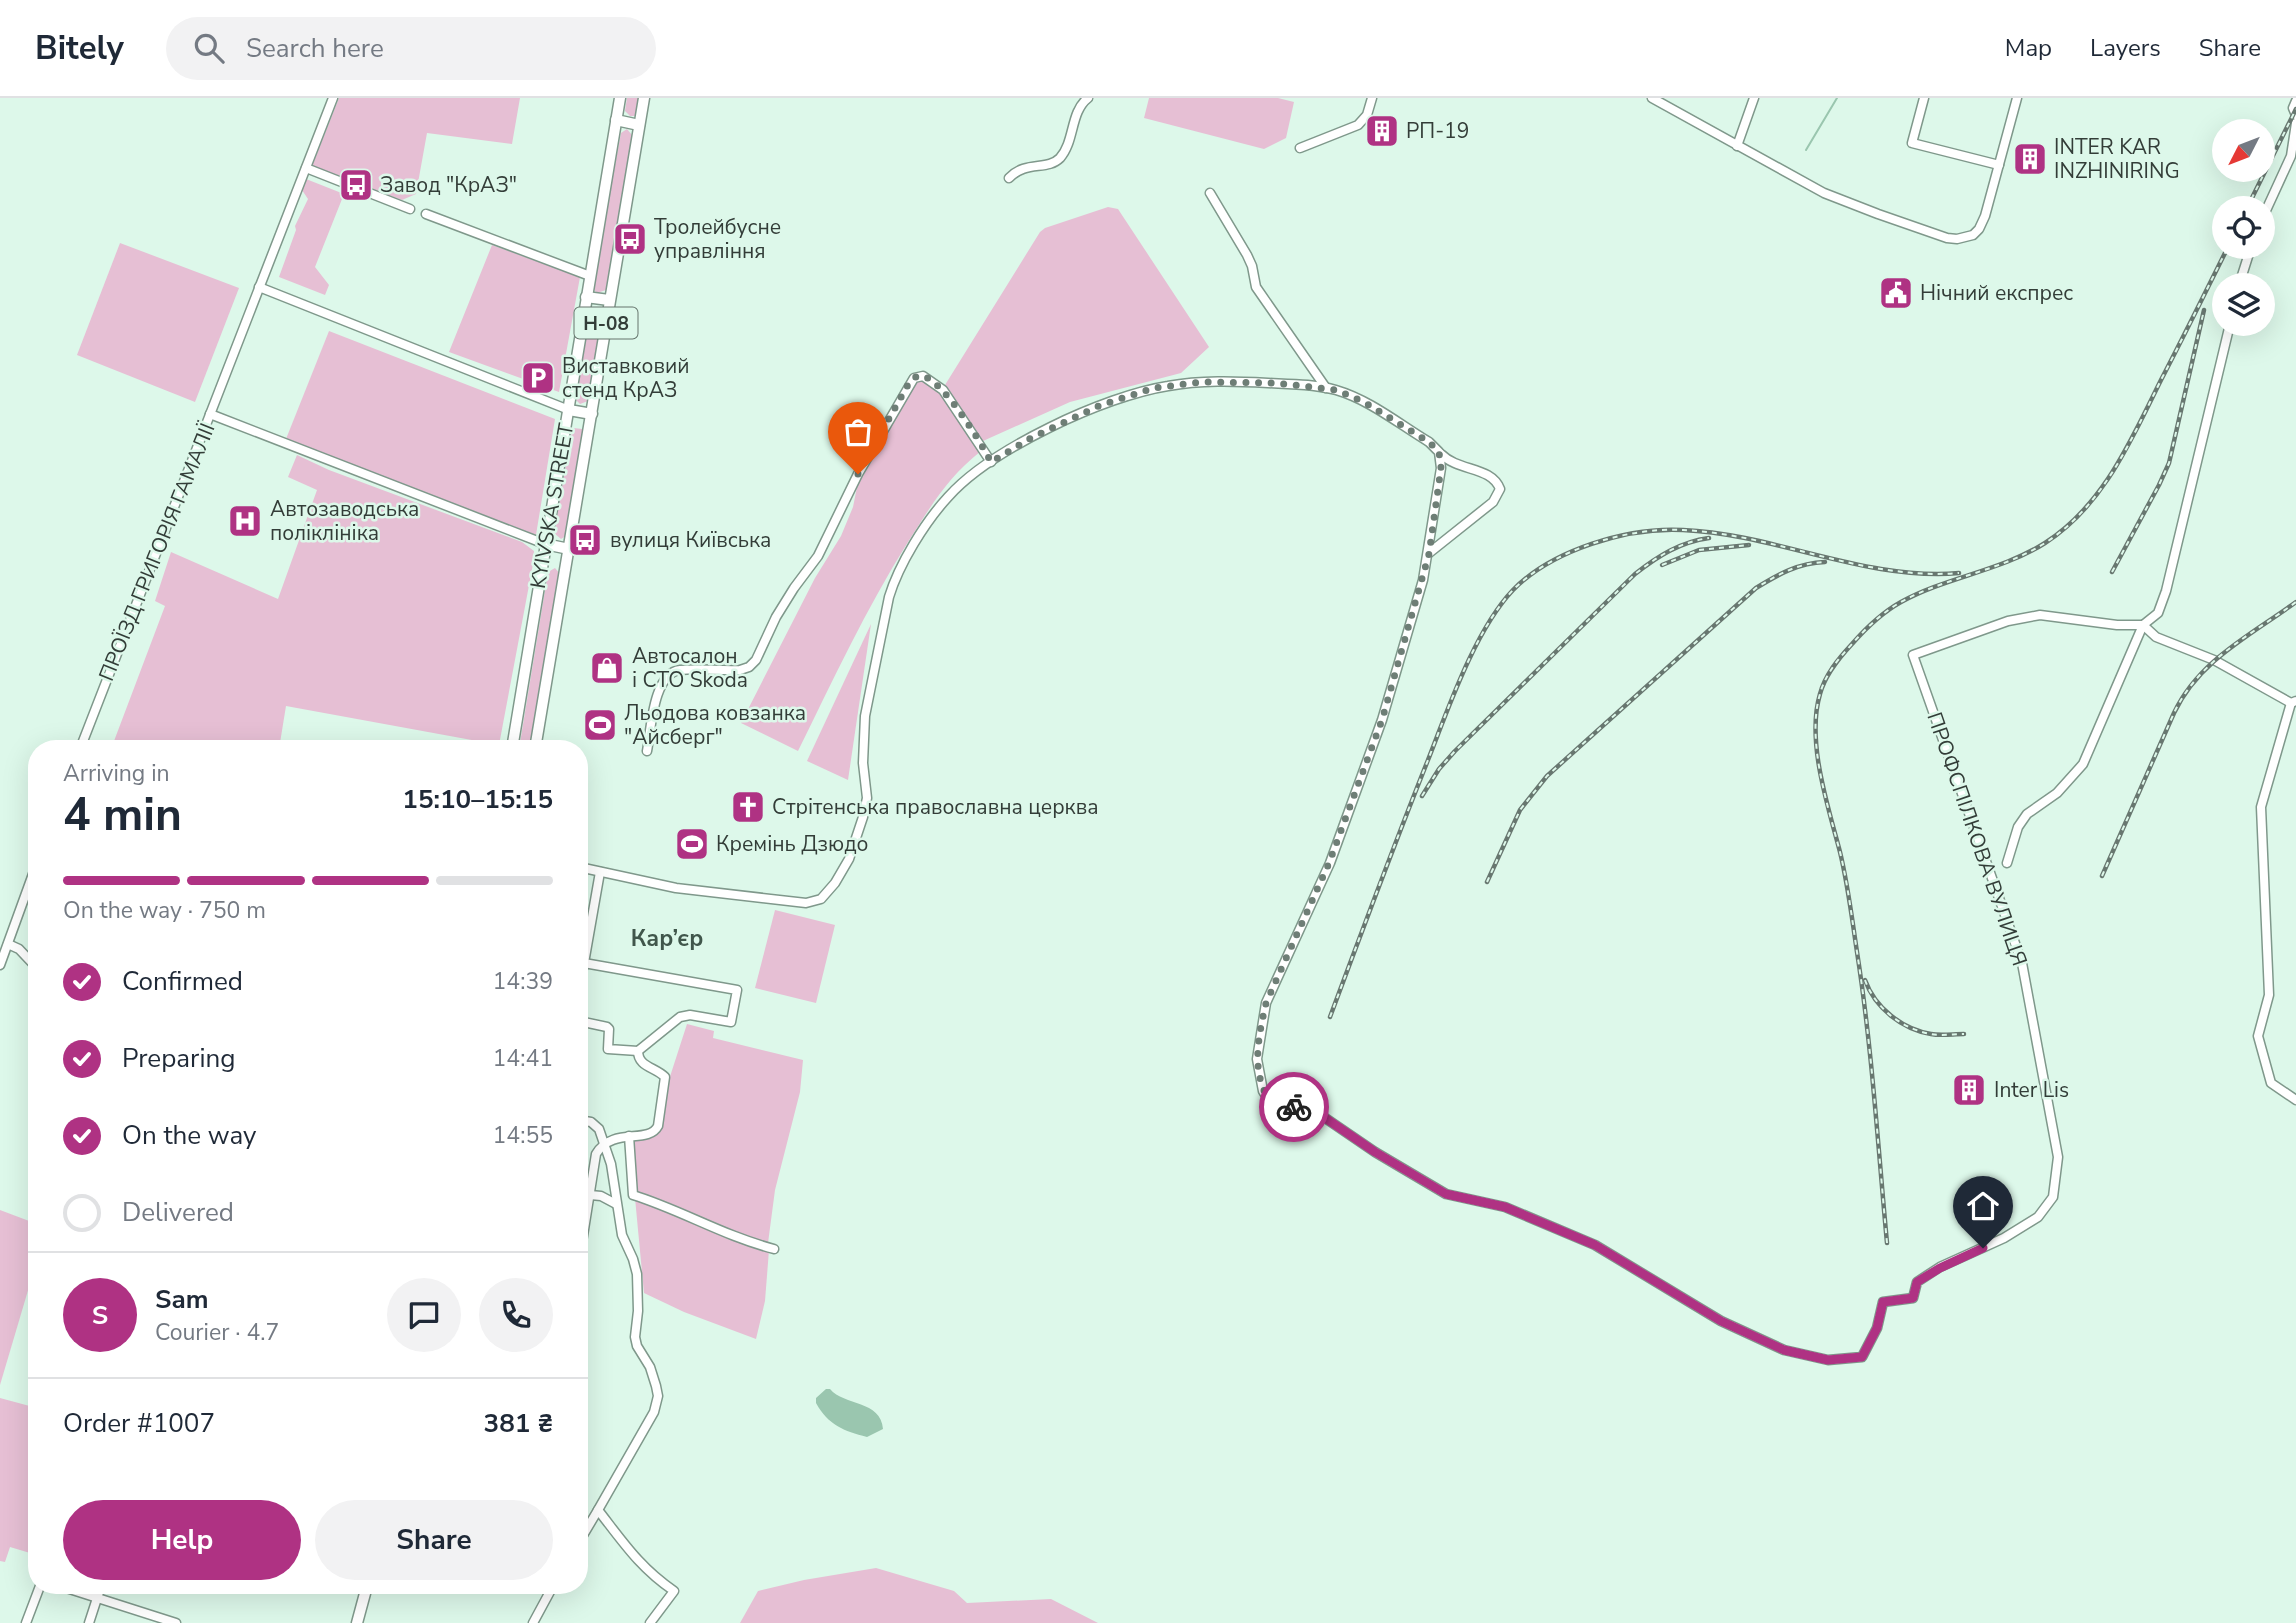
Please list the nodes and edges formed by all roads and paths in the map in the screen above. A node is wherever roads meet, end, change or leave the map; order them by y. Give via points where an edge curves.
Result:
1 (333, 98) edge
2 (620, 98) edge
3 (644, 98) edge
4 (1088, 98) edge
5 (1372, 98) edge
6 (1652, 98) edge
7 (1754, 98) edge
8 (1924, 98) edge
9 (2017, 98) edge
10 (2296, 101) edge
11 (2296, 115) edge
12 (616, 120) junction
13 (2296, 123) edge
14 (639, 125) junction
15 (1737, 146) junction
16 (1300, 148) dead end
17 (1999, 165) junction
18 (306, 168) junction
19 (1009, 178) dead end
20 (1210, 193) dead end
21 (2273, 196) edge
22 (410, 209) dead end
23 (426, 214) dead end
24 (590, 276) junction
25 (259, 288) junction
26 (586, 297) junction
27 (609, 300) junction
28 (2227, 336) edge
29 (1326, 388) junction
30 (569, 410) junction
31 (210, 414) junction
32 (592, 414) junction
33 (1439, 452) junction
34 (991, 462) junction
35 (545, 544) junction
36 (569, 549) junction
37 (1429, 554) junction
38 (2143, 625) junction
39 (2293, 702) edge
40 (83, 740) edge
41 (513, 740) edge
42 (537, 740) edge
43 (647, 751) dead end
44 (2007, 863) dead end
45 (588, 869) edge
46 (600, 872) junction
47 (28, 888) edge
48 (588, 940) edge
49 (8, 944) junction
50 (28, 958) edge
51 (588, 964) edge
52 (0, 965) edge
53 (588, 1023) edge
54 (638, 1051) junction
55 (2296, 1100) edge
56 (588, 1122) edge
57 (629, 1136) junction
58 (605, 1144) junction
59 (590, 1195) junction
60 (615, 1203) junction
61 (588, 1207) edge
62 (774, 1249) dead end
63 (598, 1510) junction
64 (588, 1527) edge
65 (37, 1594) edge
66 (85, 1594) edge
67 (98, 1594) edge
68 (365, 1594) edge
69 (549, 1594) edge
70 (97, 1598) junction
71 (91, 1622) edge
72 (26, 1623) edge
73 (176, 1623) edge
74 (358, 1623) edge
75 (533, 1623) edge
76 (650, 1623) edge

1 - 18 street
2 - 12 main road, KYIVSKA STREET / Н-08
3 - 14 main road, KYIVSKA STREET / Н-08
4 - 19 street via 1079,106 1062,155 1048,164 1023,167
5 - 16 street via 1358,125
6 - 15 street
7 - 15 street
8 - 17 street via 1912,143
9 - 17 street
10 - 11 street
12 - 14 main road
12 - 24 main road, KYIVSKA STREET / Н-08
13 - 21 street via 2291,156
14 - 27 main road, KYIVSKA STREET / Н-08
15 - 17 street via 1824,193 1939,235 1965,238 1979,229
18 - 22 street
18 - 25 street
20 - 29 street via 1247,255 1256,287
23 - 24 street
24 - 26 main road, KYIVSKA STREET / Н-08
25 - 30 street
25 - 31 street
26 - 27 main road
26 - 30 main road, KYIVSKA STREET / Н-08
27 - 32 main road, KYIVSKA STREET / Н-08
28 - 38 street, ПРОФСПІЛКОВА ВУЛИЦЯ via 2166,591 2158,613
29 - 33 street via 1364,402
29 - 34 street via 1237,381 1154,388 1072,418
30 - 32 main road
30 - 35 main road, KYIVSKA STREET / Н-08
31 - 35 street, ПРОЇЗД ГРИГОРІЯ ГАМАЛІЇ
31 - 40 street, ПРОЇЗД ГРИГОРІЯ ГАМАЛІЇ
32 - 36 main road, KYIVSKA STREET / Н-08
33 - 37 street via 1441,468
33 - 37 street via 1456,466 1491,475 1500,489 1493,502
34 - 43 street via 943,390 923,376 914,378 858,474 818,556 780,610 756,660 740,670 679,670 666,676 654,708
34 - 46 street via 948,497 893,582 865,716 867,798 863,817 849,859 826,895 806,903 676,888
35 - 36 main road
35 - 41 main road, KYIVSKA STREET / Н-08
36 - 42 main road, KYIVSKA STREET / Н-08
37 - 38 street, ПРОФСПІЛКОВА ВУЛИЦЯ via 1363,774 1266,1003 1257,1059 1263,1091 1272,1105 1312,1109 1446,1194 1505,1207 1595,1245 1721,1321 1784,1350 1828,1360 1862,1357 1877,1328 1883,1302 1913,1298 1917,1282 2038,1217 2053,1197 2058,1157 2022,963 1913,655 2008,621 2040,615
38 - 39 street via 2156,637 2214,660
38 - 44 street, ПРОФСПІЛКОВА ВУЛИЦЯ via 2083,764 2018,827
39 - 55 street via 2261,807 2269,995 2258,1035 2271,1083
45 - 46 street
46 - 48 street
47 - 49 street
49 - 50 street
49 - 52 street
51 - 54 street via 737,990 731,1022 680,1017
53 - 54 street via 607,1027 608,1049
54 - 57 street via 643,1064 661,1073 666,1082 656,1131
56 - 58 street via 595,1124
57 - 58 street
57 - 62 street via 633,1195
58 - 59 street via 596,1154
58 - 60 street
59 - 60 street
59 - 61 street
60 - 63 street via 637,1274 637,1346 650,1367 658,1396 654,1412
63 - 64 street
63 - 76 street via 639,1563 674,1591
65 - 72 street
66 - 70 street
67 - 70 street
68 - 74 main road
69 - 75 street
70 - 71 street
70 - 73 street

